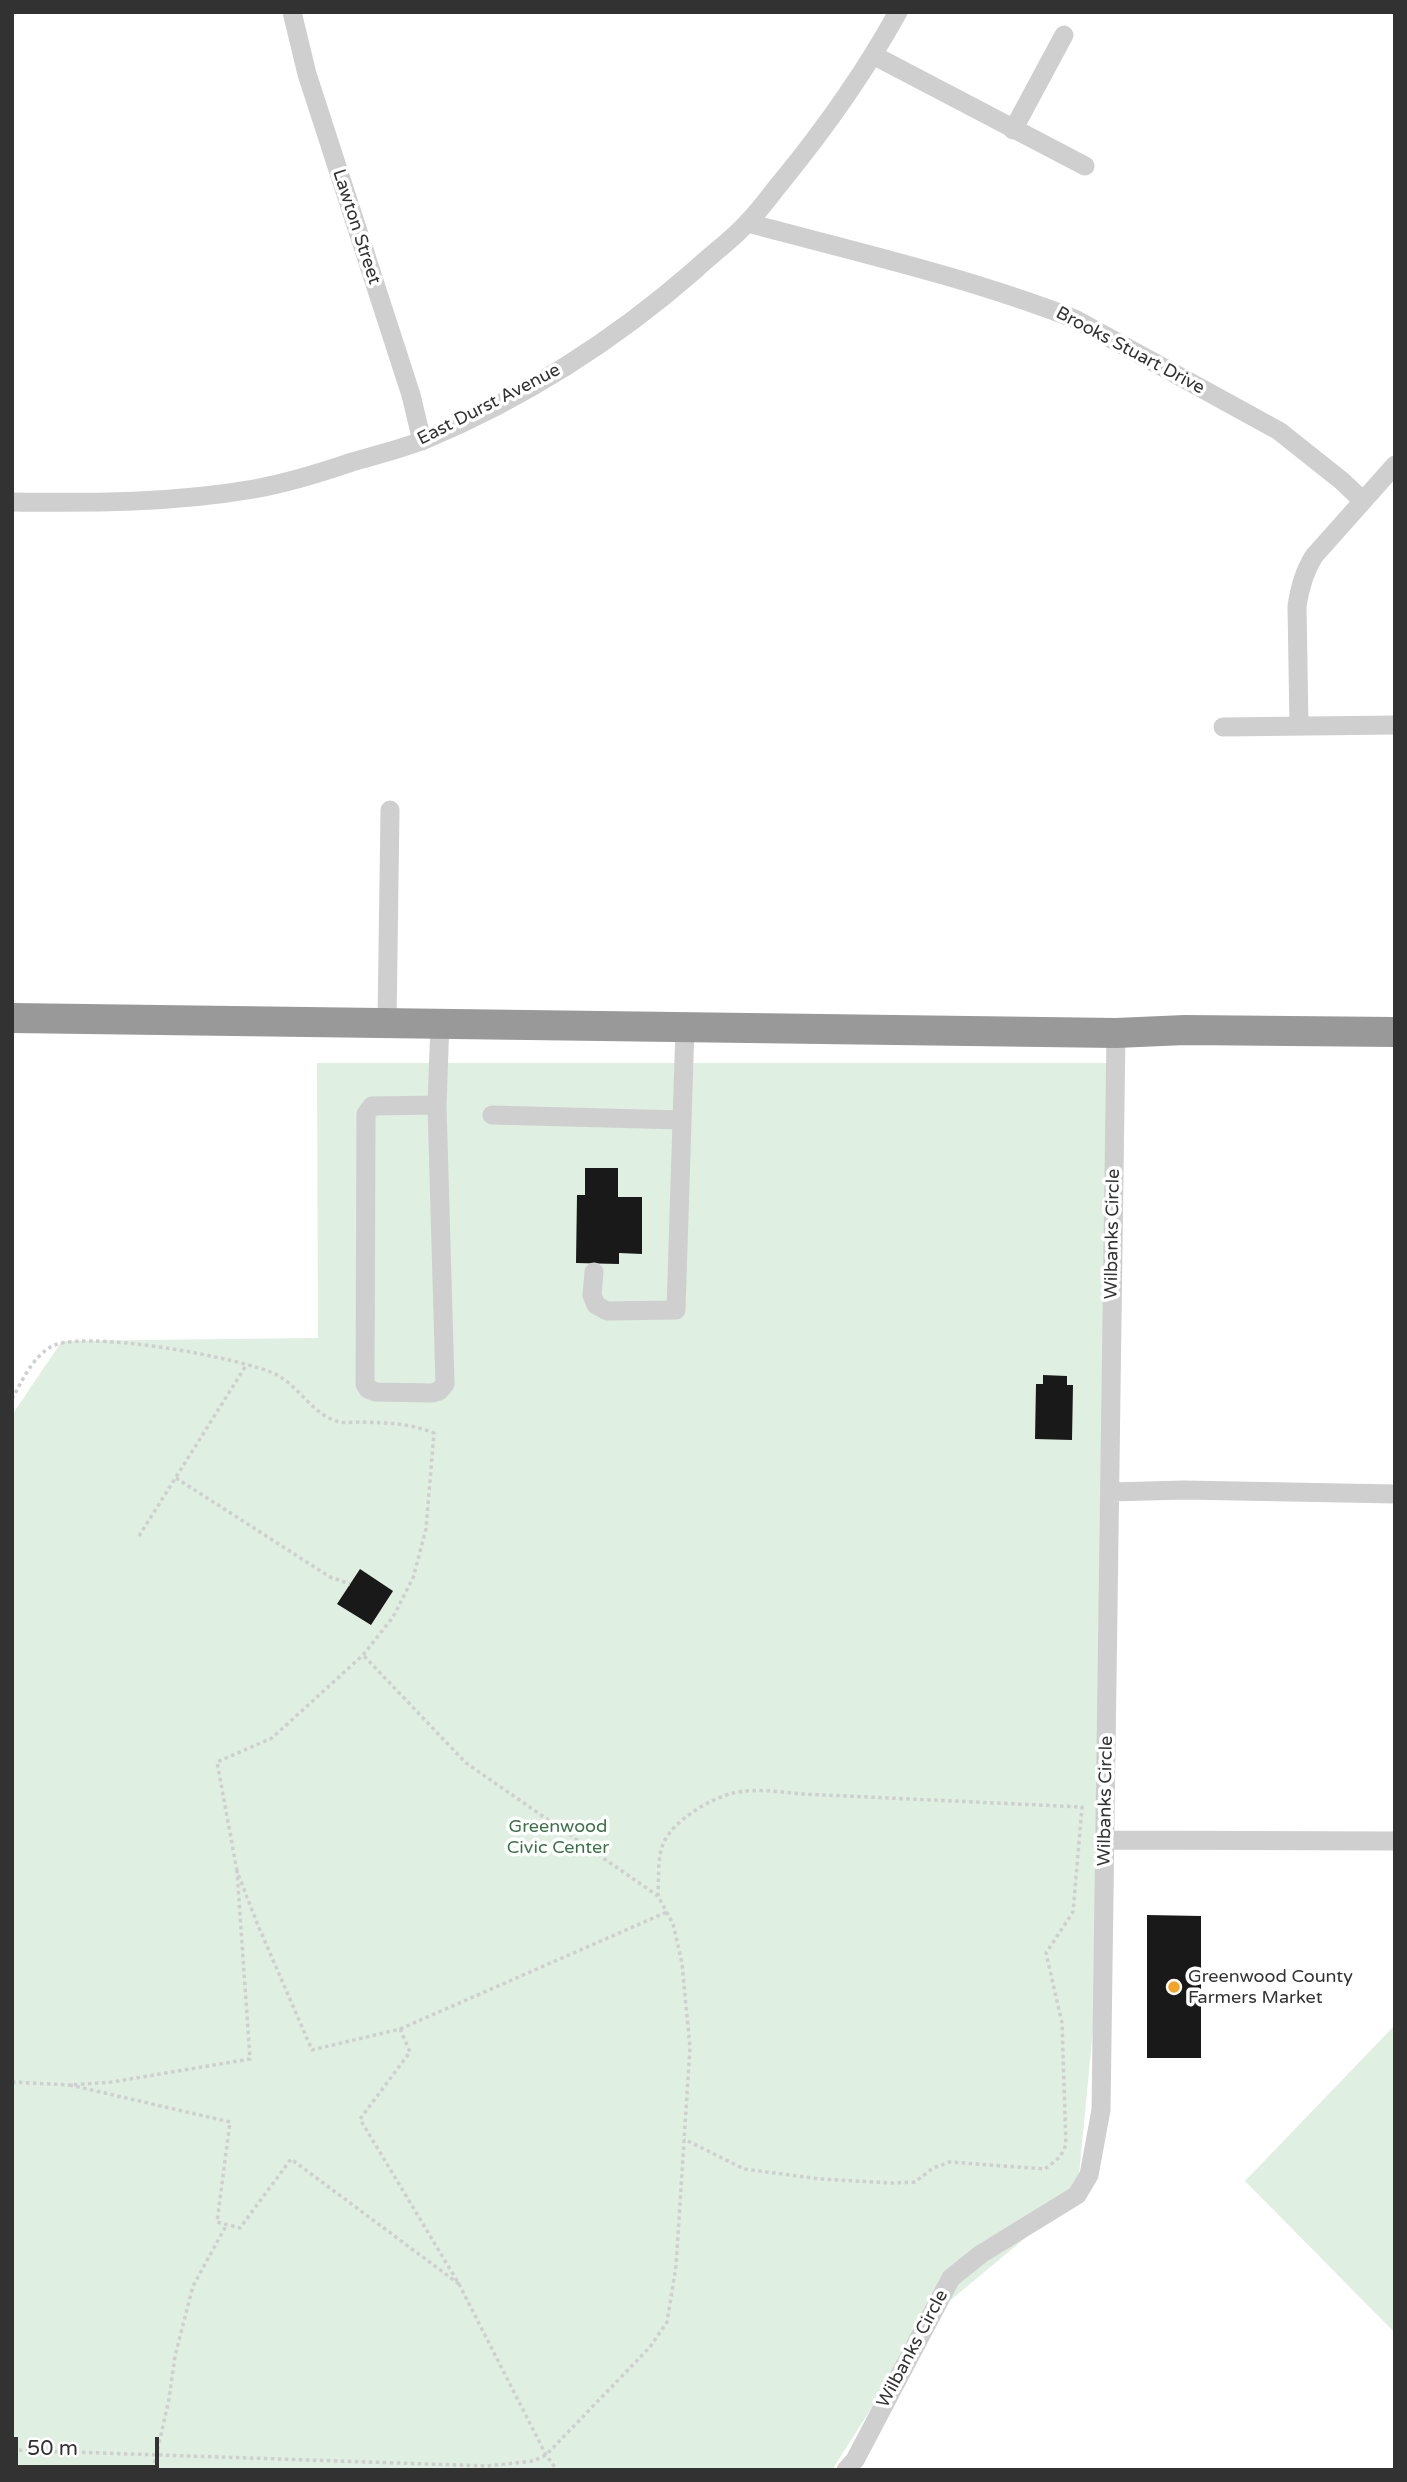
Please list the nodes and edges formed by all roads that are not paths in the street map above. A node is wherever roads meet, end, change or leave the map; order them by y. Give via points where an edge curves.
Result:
1 (292, 12) edge
2 (898, 12) edge
3 (1064, 35) dead end
4 (873, 55) junction
5 (1013, 130) junction
6 (1085, 166) dead end
7 (748, 223) junction
8 (422, 440) junction
9 (1395, 465) edge
10 (1363, 501) junction
11 (12, 502) edge
12 (1395, 725) edge
13 (1298, 726) junction
14 (1223, 727) dead end
15 (390, 810) dead end
16 (12, 1018) edge
17 (387, 1022) junction
18 (440, 1023) junction
19 (685, 1027) junction
20 (1395, 1032) edge
21 (1116, 1033) junction
22 (437, 1105) junction
23 (492, 1115) dead end
24 (682, 1119) junction
25 (594, 1272) dead end
26 (1111, 1492) junction
27 (1395, 1494) edge
28 (1105, 1840) junction
29 (1395, 1841) edge
30 (846, 2470) edge

1 - 8 street, Lawton Street via 307,74
2 - 4 street, East Durst Avenue
3 - 5 street
4 - 5 street
4 - 7 street, East Durst Avenue via 816,139
5 - 6 street
7 - 8 street, East Durst Avenue via 666,295 592,350 514,397
7 - 10 street, Brooks Stuart Drive via 1040,305 1075,319 1279,431
8 - 11 street, East Durst Avenue via 303,478 205,496 95,503
9 - 10 street
10 - 13 street via 1314,556 1300,586
12 - 13 street
13 - 14 street
15 - 17 street
16 - 17 highway
17 - 18 highway
18 - 19 highway
18 - 22 street
19 - 21 highway
19 - 24 street
20 - 21 highway
21 - 26 street, Wilbanks Circle
22 - 22 street via 384,1104 372,1106 366,1114 365,1384 376,1392 432,1393 445,1384
23 - 24 street
24 - 25 street via 676,1310 607,1311 596,1305 592,1295
26 - 27 street
26 - 28 street, Wilbanks Circle
28 - 29 street
28 - 30 street, Wilbanks Circle via 1101,2110 1089,2175 1077,2195 981,2254 951,2278

